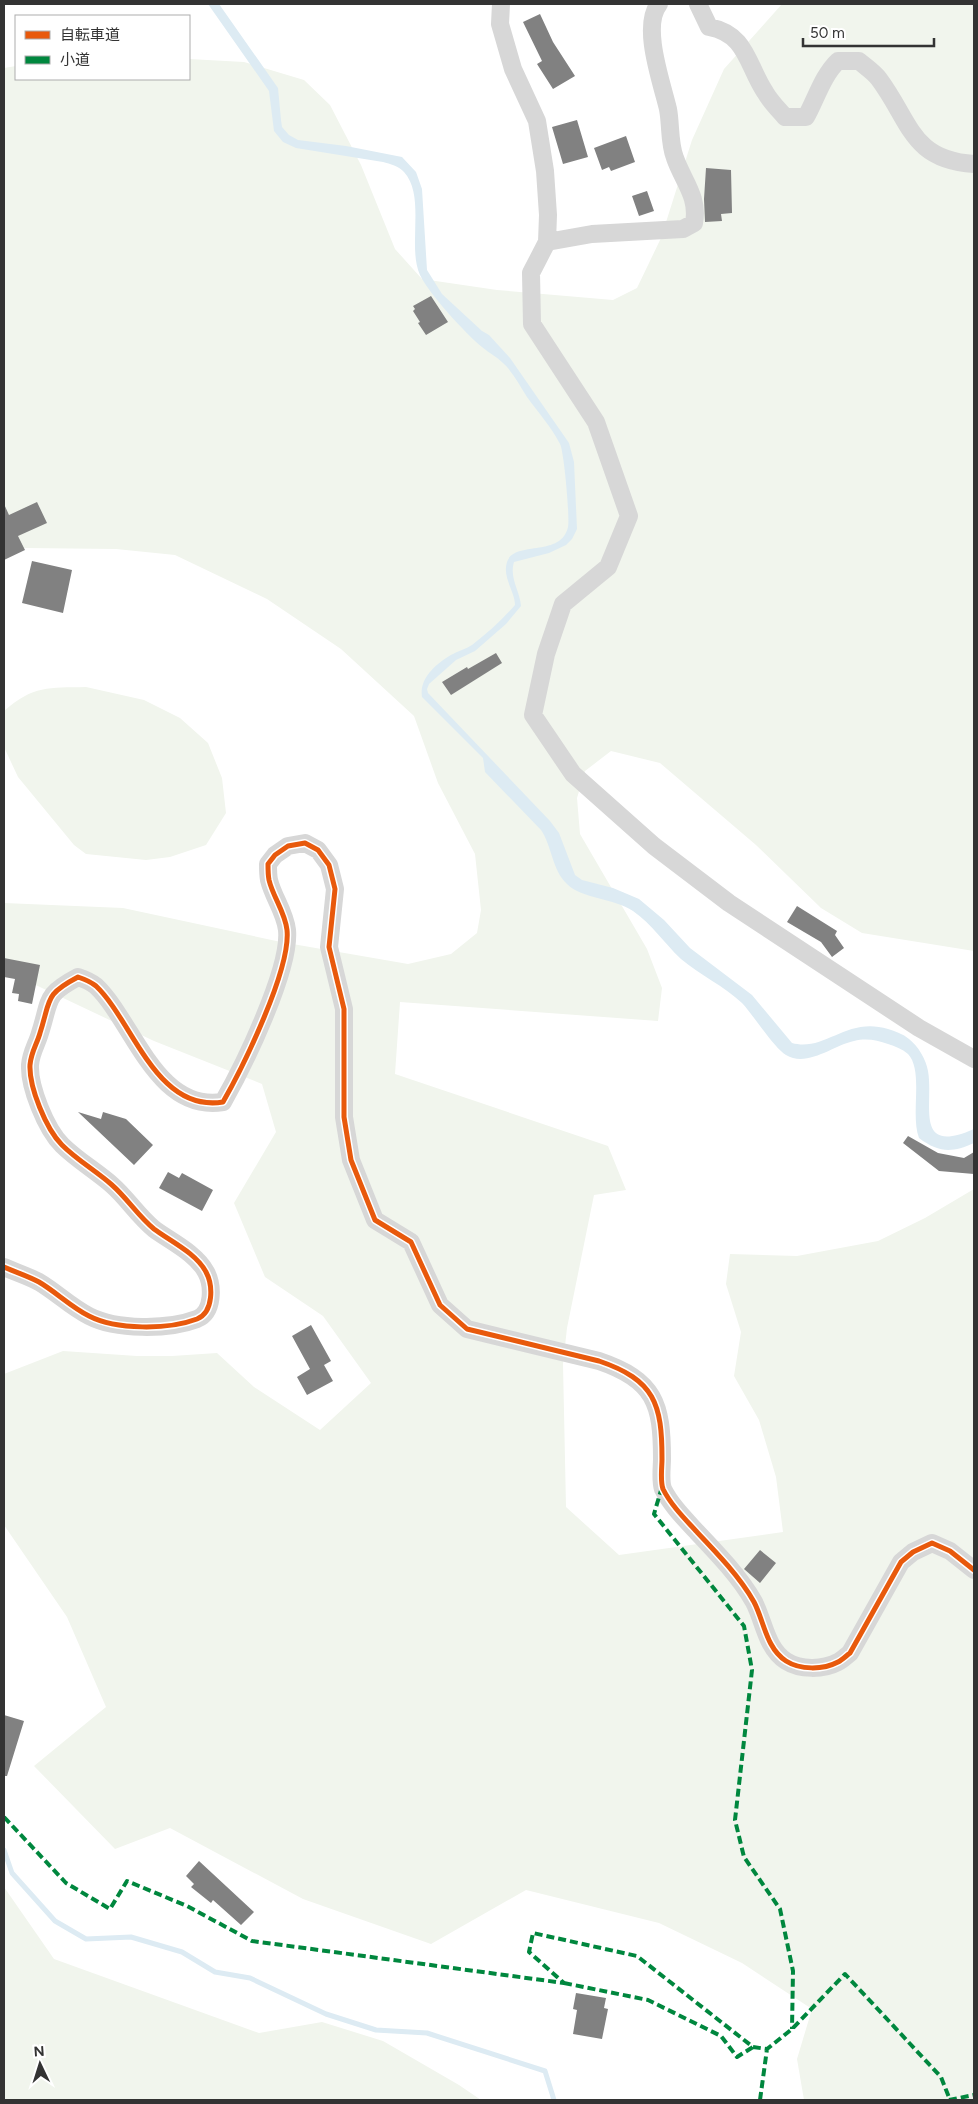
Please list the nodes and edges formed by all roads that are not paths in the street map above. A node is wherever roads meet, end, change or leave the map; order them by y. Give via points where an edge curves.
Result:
1 (501, 4) edge
2 (659, 4) edge
3 (698, 4) edge
4 (974, 164) edge
5 (547, 242) junction
6 (974, 1059) edge
7 (4, 1267) edge
8 (974, 1570) edge

1 - 5 street via 500,24 513,69 537,121 546,180
2 - 5 street via 653,18 654,56 668,110 674,158 694,198 694,223 684,229 592,234
3 - 4 street via 709,27 723,30 744,48 765,92 784,117 806,117 829,70 838,61 859,61 878,78 928,151 953,163
5 - 6 street via 531,273 532,324 596,422 630,516 608,567 563,604 546,654 533,715 572,774 654,846 737,909 919,1028
7 - 8 street via 38,1281 89,1316 115,1325 145,1327 172,1324 198,1318 207,1308 212,1292 206,1272 191,1255 148,1224 113,1186 60,1144 35,1093 30,1066 33,1047 48,1003 59,987 78,977 94,984 110,1003 140,1052 168,1084 194,1100 208,1104 223,1102 241,1071 277,981 287,945 287,929 269,880 268,864 288,846 305,843 318,850 329,865 334,889 329,948 344,1009 344,1117 351,1160 375,1220 411,1242 440,1305 467,1329 599,1361 620,1368 642,1384 655,1400 662,1426 662,1487 754,1602 771,1645 786,1661 804,1668 821,1667 838,1662 850,1653 901,1562 913,1552 932,1543 950,1551

